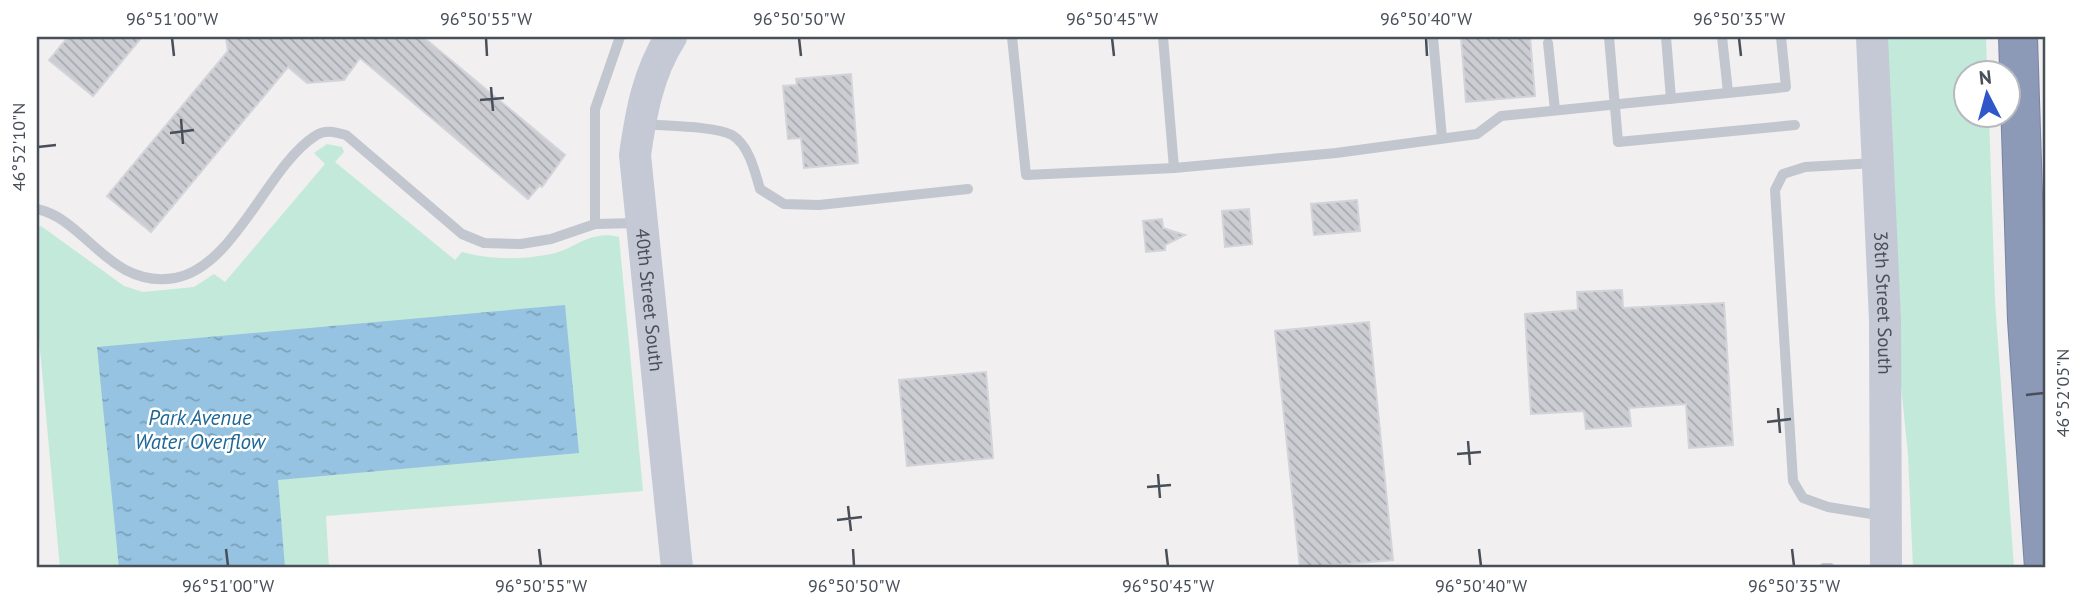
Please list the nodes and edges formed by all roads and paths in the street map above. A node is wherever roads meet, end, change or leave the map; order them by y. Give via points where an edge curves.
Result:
1 (620, 37) edge
2 (671, 37) edge
3 (1012, 37) edge
4 (1163, 37) edge
5 (1433, 37) edge
6 (1609, 37) edge
7 (1666, 37) edge
8 (1722, 37) edge
9 (1781, 37) edge
10 (1872, 37) edge
11 (2018, 37) edge
12 (1548, 43) dead end
13 (1728, 92) junction
14 (1671, 99) junction
15 (1615, 104) junction
16 (1555, 110) junction
17 (639, 124) junction
18 (1794, 125) dead end
19 (1442, 138) junction
20 (1878, 162) junction
21 (1174, 168) junction
22 (968, 189) dead end
23 (37, 209) edge
24 (641, 223) junction
25 (595, 224) junction
26 (1888, 517) junction
27 (677, 568) edge
28 (1824, 568) edge
29 (1830, 568) edge
30 (1886, 568) edge
31 (2044, 568) edge

1 - 25 lane via 595,110
2 - 17 street, 40th Street South via 642,103
3 - 21 lane via 1026,175
4 - 21 lane
5 - 19 lane
6 - 15 lane
7 - 14 lane
8 - 13 lane
9 - 13 lane via 1786,87
10 - 20 street, 38th Street South
11 - 31 highway via 2027,320
12 - 16 lane
13 - 14 lane
14 - 15 lane
15 - 16 lane
15 - 18 lane via 1618,142
16 - 19 lane via 1501,116 1477,135
17 - 22 lane via 732,135 752,161 760,189 784,204 818,205
17 - 24 street, 40th Street South via 635,155
19 - 21 lane
20 - 26 street, 38th Street South
20 - 26 lane via 1805,167 1783,174 1775,190 1793,481 1803,498
23 - 25 lane via 54,213 121,268 144,278 175,278 203,267 300,150 316,134 330,131 346,135 462,234 484,243 551,239
24 - 25 lane
24 - 27 street, 40th Street South
26 - 30 street, 38th Street South
28 - 29 lane

